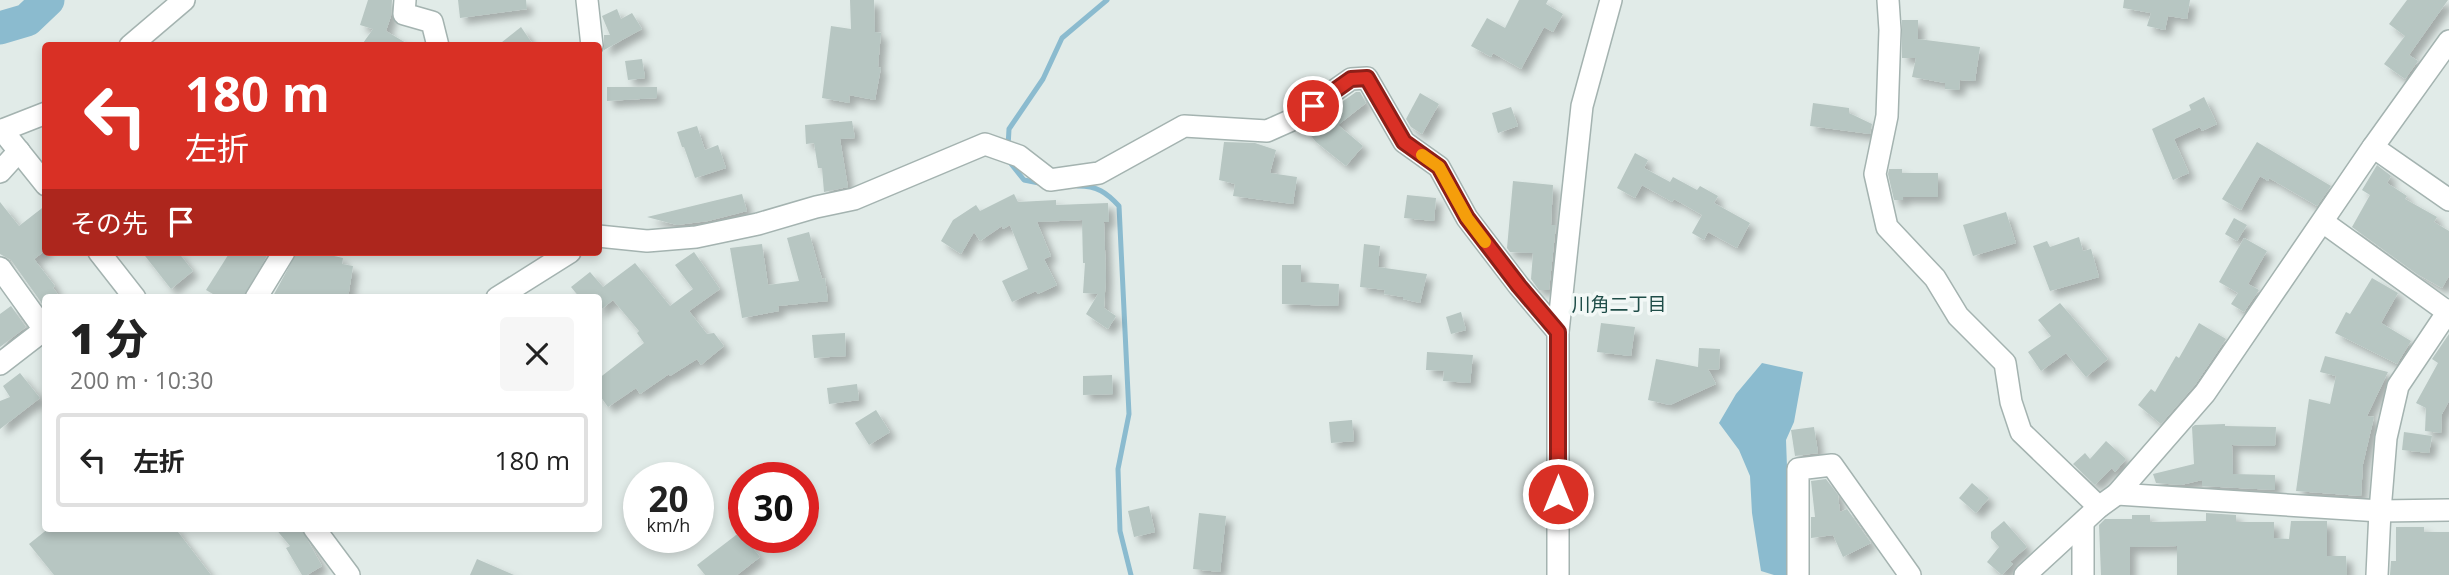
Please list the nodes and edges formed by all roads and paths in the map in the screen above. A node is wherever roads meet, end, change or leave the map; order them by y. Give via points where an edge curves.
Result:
1 (184, 0) edge
2 (405, 0) edge
3 (587, 0) edge
4 (1611, 0) edge
5 (1888, 0) edge
6 (2449, 41) edge
7 (135, 42) edge
8 (437, 42) edge
9 (592, 42) edge
10 (42, 115) edge
11 (1, 130) edge
12 (2373, 147) junction
13 (19, 151) junction
14 (0, 172) edge
15 (42, 179) edge
16 (2449, 200) edge
17 (2323, 222) junction
18 (602, 236) edge
19 (102, 256) edge
20 (282, 256) edge
21 (564, 256) edge
22 (0, 268) edge
23 (132, 294) edge
24 (258, 294) edge
25 (503, 294) edge
26 (2448, 312) edge
27 (42, 327) edge
28 (1558, 332) junction
29 (42, 333) edge
30 (0, 364) edge
31 (2117, 494) junction
32 (2099, 507) junction
33 (2449, 510) edge
34 (2380, 511) junction
35 (2083, 523) junction
36 (317, 532) edge
37 (349, 575) edge
38 (1558, 575) edge
39 (1798, 575) edge
40 (1910, 575) edge
41 (2025, 575) edge
42 (2082, 575) edge
43 (2377, 575) edge

1 - 7 street
2 - 8 street via 404,14 432,22
3 - 9 street
4 - 28 street via 1582,106
5 - 32 street via 1887,116 1875,174 1887,227 1935,278 1958,316 2005,363 2021,432
6 - 12 street
10 - 11 street
11 - 13 street
12 - 16 street
12 - 17 street
13 - 14 street
13 - 15 street
17 - 26 street
17 - 31 street via 2205,393
18 - 28 street via 659,240 758,224 854,199 985,144 1018,156 1050,180 1099,173 1184,126 1267,131 1294,119 1351,79 1367,78 1404,142 1439,167 1467,218
19 - 23 street
20 - 24 street
21 - 25 street
22 - 27 street
26 - 34 street via 2398,386 2386,438
28 - 38 street
29 - 30 street
31 - 32 street
31 - 34 street
32 - 35 street
33 - 34 street
34 - 43 street
35 - 41 street
35 - 42 street
36 - 37 street
39 - 40 street via 1798,469 1832,465

